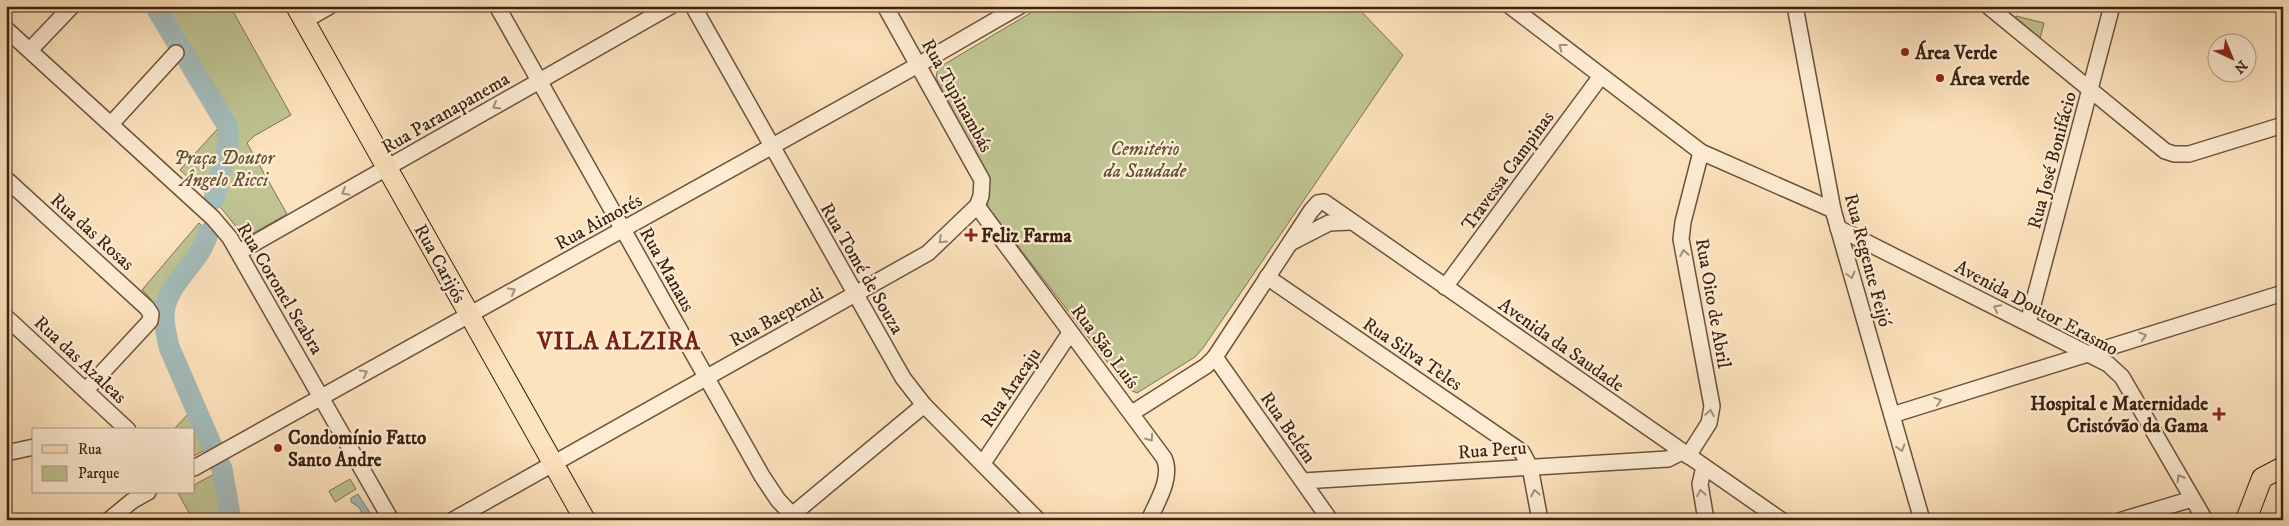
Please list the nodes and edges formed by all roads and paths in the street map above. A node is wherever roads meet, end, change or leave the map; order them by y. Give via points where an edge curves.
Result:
1 (72, 6) edge
2 (330, 6) edge
3 (497, 6) edge
4 (671, 6) edge
5 (693, 6) edge
6 (885, 6) edge
7 (1020, 6) edge
8 (1510, 6) edge
9 (1795, 6) edge
10 (1988, 6) edge
11 (2112, 6) edge
12 (300, 13) edge
13 (6, 29) edge
14 (30, 50) junction
15 (176, 53) dead end
16 (918, 65) junction
17 (1601, 76) junction
18 (538, 81) junction
19 (2090, 91) junction
20 (111, 124) junction
21 (2283, 125) edge
22 (772, 146) junction
23 (1701, 152) junction
24 (388, 168) junction
25 (6, 180) edge
26 (1327, 204) junction
27 (977, 206) junction
28 (1833, 210) junction
29 (1350, 222) junction
30 (1329, 223) junction
31 (1838, 228) junction
32 (623, 230) junction
33 (1286, 246) junction
34 (239, 252) junction
35 (1266, 277) junction
36 (1445, 287) junction
37 (2283, 293) edge
38 (855, 294) junction
39 (470, 314) junction
40 (6, 317) edge
41 (2028, 323) junction
42 (1070, 334) junction
43 (2087, 353) junction
44 (1215, 356) junction
45 (706, 378) junction
46 (86, 390) junction
47 (322, 397) junction
48 (924, 405) junction
49 (1132, 413) junction
50 (1892, 416) junction
51 (122, 428) edge
52 (32, 447) edge
53 (6, 453) edge
54 (1685, 454) junction
55 (983, 463) junction
56 (553, 464) junction
57 (195, 467) edge
58 (1530, 467) junction
59 (1704, 467) junction
60 (2283, 467) edge
61 (1303, 481) junction
62 (144, 494) edge
63 (2192, 499) junction
64 (792, 518) edge
65 (109, 520) edge
66 (391, 520) edge
67 (453, 520) edge
68 (585, 520) edge
69 (1038, 520) edge
70 (1149, 520) edge
71 (1330, 520) edge
72 (1540, 520) edge
73 (1706, 520) edge
74 (1781, 520) edge
75 (1922, 520) edge
76 (2122, 520) edge
77 (2205, 520) edge
78 (2246, 520) edge

1 - 14 street
2 - 12 street
3 - 18 street, Rua Manaus
4 - 18 street, Rua Paranapanema
5 - 22 street, Rua Tomé de Souza
6 - 16 street, Rua Tupinambás
7 - 16 street, Rua Aimorés
17 -> 8 street
9 - 28 street, Rua Regente Feijó
10 - 19 street
11 - 19 street, Rua José Bonifácio
12 - 24 main road, Rua Carijós
13 - 14 street, Rua Coronel Seabra
14 - 20 street, Rua Coronel Seabra
15 - 20 street
16 - 22 street, Rua Aimorés
16 - 27 street, Rua Tupinambás via 982,180 982,196
17 - 23 street
17 - 36 street, Travessa Campinas
18 -> 24 street, Rua Paranapanema
18 - 32 street, Rua Manaus
19 - 21 street via 2158,147 2174,154 2190,154
19 - 41 street, Rua José Bonifácio
20 - 34 street, Rua Coronel Seabra via 214,218
22 - 32 street, Rua Aimorés
22 - 38 street, Rua Tomé de Souza
23 - 28 street
54 -> 23 street, Rua Oito de Abril via 1709,423 1712,406 1682,239 1683,222
24 -> 34 street, Rua Paranapanema
24 - 39 main road, Rua Carijós
25 - 46 street, Rua das Rosas via 151,314 150,321
26 - 29 street, Avenida da Saudade
26 - 30 street via 1334,214
26 - 33 street via 1312,209
27 -> 38 street, Rua Baependi via 928,253
27 - 42 street, Rua São Luís
28 - 31 street, Rua Regente Feijó
29 - 30 street
29 - 36 street, Avenida da Saudade
30 - 33 street
41 -> 31 street, Avenida Doutor Erasmo
31 -> 50 street, Rua Regente Feijó
39 -> 32 street, Rua Aimorés
32 - 45 street, Rua Manaus
33 - 35 street
34 - 47 street, Rua Coronel Seabra
35 - 44 street
35 - 58 street, Rua Silva Teles via 1511,444 1526,457
36 - 54 street, Avenida da Saudade
43 -> 37 street
38 - 45 street, Rua Baependi
38 - 48 street, Rua Tomé de Souza via 903,378
47 -> 39 street, Rua Aimorés
39 - 56 main road, Rua Carijós
40 - 46 street, Rua das Azaleas
41 - 43 street, Avenida Doutor Erasmo
42 - 49 street, Rua São Luís
42 - 55 street, Rua Aracaju
50 -> 43 street
63 -> 43 street, Avenida Doutor Erasmo via 2122,377 2108,364
44 - 49 street via 1206,366
44 - 61 street, Rua Belém
45 - 56 street, Rua Baependi
45 - 64 street, Rua Manaus via 762,476
46 - 51 street, Rua das Azaleas
47 - 57 street, Rua Aimorés
47 - 66 street, Rua Coronel Seabra
48 - 55 street, Rua Tomé de Souza
48 - 64 street
49 -> 70 street, Rua São Luís via 1164,458 1167,468
50 -> 75 street, Rua Regente Feijó
52 - 53 street
54 - 58 street, Rua Peru via 1668,459
54 - 59 street, Avenida da Saudade
55 - 69 street, Rua Tomé de Souza
56 - 67 street, Rua Baependi
56 - 68 main road, Rua Carijós
58 - 61 street, Rua Peru
72 -> 58 street
73 -> 59 street via 1700,484
59 - 74 street, Avenida da Saudade
60 - 78 main road via 2267,473 2258,484
61 - 71 street, Rua Belém
62 - 65 street
63 - 76 street
63 - 77 street, Avenida Doutor Erasmo

